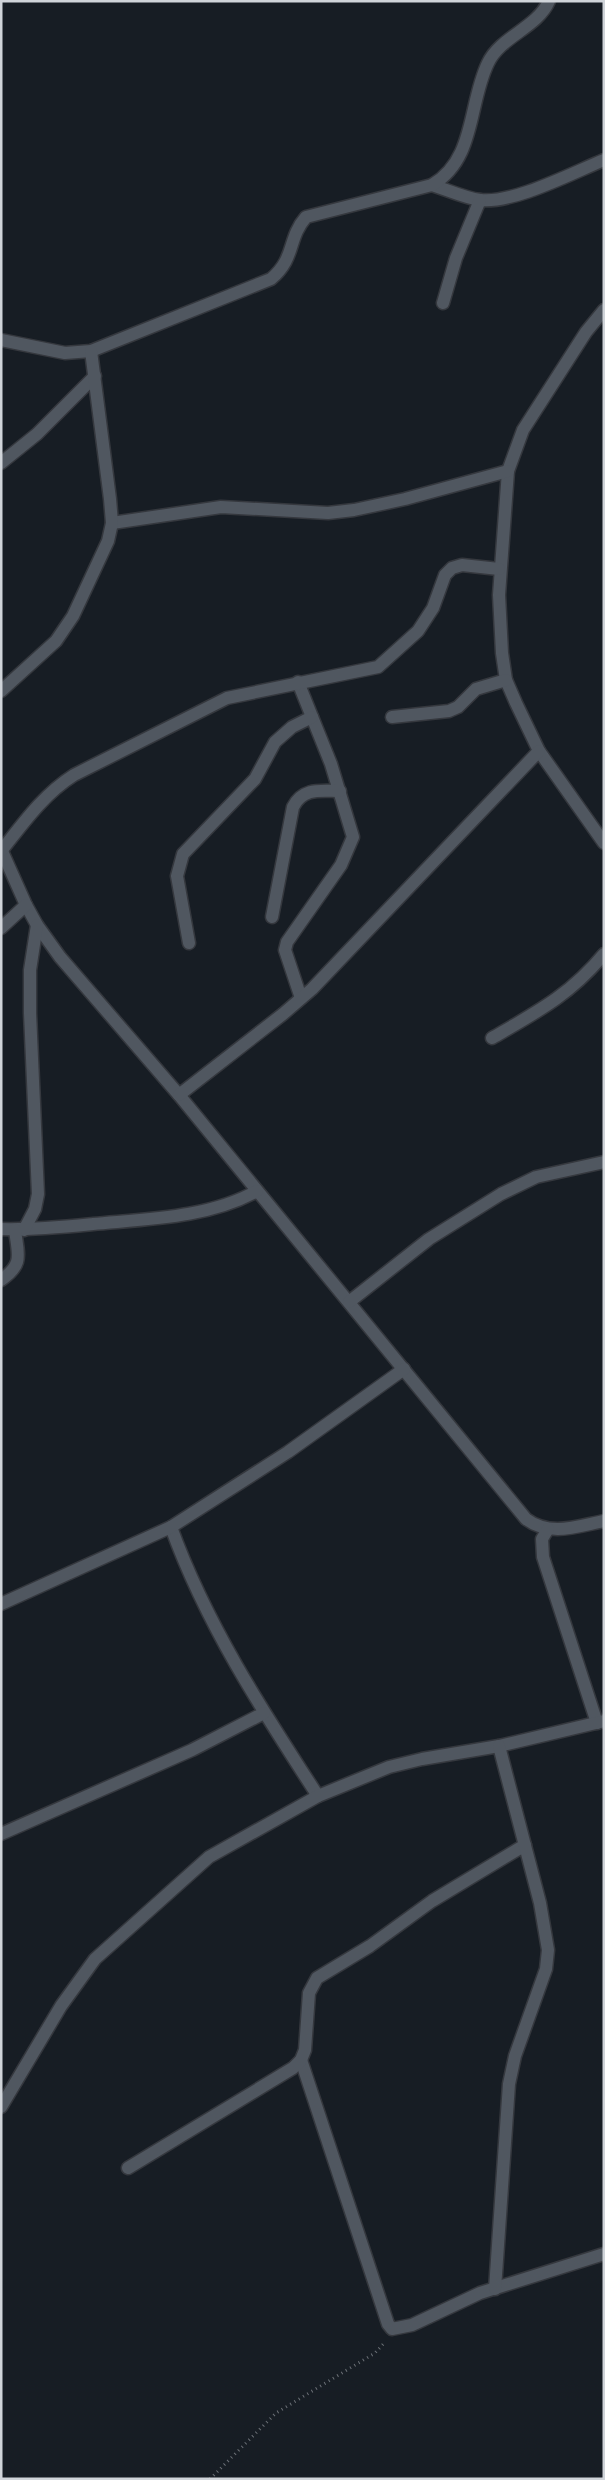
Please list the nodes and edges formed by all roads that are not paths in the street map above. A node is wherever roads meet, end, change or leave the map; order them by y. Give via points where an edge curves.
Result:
1 (549, 1) edge
2 (604, 160) edge
3 (432, 185) junction
4 (480, 200) junction
5 (443, 303) dead end
6 (604, 310) edge
7 (1, 340) edge
8 (91, 351) junction
9 (95, 376) junction
10 (1, 463) edge
11 (508, 471) junction
12 (112, 523) junction
13 (499, 569) junction
14 (506, 680) junction
15 (298, 682) junction
16 (1, 691) edge
17 (312, 717) junction
18 (392, 717) dead end
19 (539, 751) junction
20 (340, 791) junction
21 (604, 843) edge
22 (1, 850) edge
23 (26, 905) junction
24 (272, 917) dead end
25 (37, 925) junction
26 (1, 928) edge
27 (189, 943) dead end
28 (604, 954) edge
29 (301, 998) junction
30 (492, 1038) dead end
31 (179, 1095) junction
32 (604, 1162) edge
33 (257, 1191) junction
34 (1, 1229) edge
35 (19, 1230) junction
36 (1, 1280) edge
37 (349, 1302) junction
38 (404, 1368) junction
39 (604, 1521) edge
40 (172, 1527) junction
41 (548, 1529) junction
42 (1, 1604) edge
43 (264, 1713) junction
44 (600, 1722) edge
45 (499, 1746) junction
46 (318, 1796) junction
47 (1, 1834) edge
48 (525, 1845) junction
49 (301, 2060) junction
50 (1, 2106) edge
51 (128, 2168) dead end
52 (604, 2254) edge
53 (495, 2289) junction

1 - 3 street via 536,18 501,46 488,63 458,160 447,176
2 - 4 street via 518,194 498,200
3 - 4 street
3 - 8 street via 306,217 297,228 289,259 271,278
4 - 5 street via 456,258
6 - 11 street via 586,332 523,430
7 - 8 street via 65,353
8 - 9 street
9 - 10 street via 37,434
9 - 12 street
11 - 12 street via 354,510 328,513 221,507
11 - 13 street
12 - 16 street via 108,541 72,616 56,640
13 - 14 street
13 - 15 street via 462,565 452,568 418,631 378,666
14 - 18 street via 476,689 458,707 449,711
14 - 19 street
15 - 17 street
15 - 22 street via 227,698 74,775 42,800
17 - 20 street
17 - 27 street via 292,727 275,742 255,779 183,854 177,876
19 - 21 street
19 - 29 street
20 - 24 street via 305,792 298,798
20 - 29 street via 354,837 352,844 284,950
22 - 23 street
23 - 25 street
23 - 26 street
25 - 31 street via 60,957
25 - 35 street via 30,970 30,1013 38,1194 35,1209
28 - 30 street via 566,994
29 - 31 street
31 - 33 street
32 - 37 street via 536,1177 501,1194 428,1239
33 - 35 street via 237,1202 155,1218
33 - 37 street
34 - 35 street
35 - 36 street via 19,1260 16,1268
37 - 38 street
38 - 40 street via 288,1452
38 - 41 street via 526,1519
39 - 41 street
40 - 42 street
40 - 43 street via 198,1595
41 - 44 street via 542,1539 543,1557
43 - 46 street
43 - 47 street via 192,1750
44 - 45 street
45 - 46 street via 404,1762
45 - 48 street
46 - 50 street via 209,1857 111,1942 61,2006
48 - 49 street via 432,1901 370,1946 317,1978 309,1993 305,2050
48 - 53 street via 540,1903 548,1960 509,2084
49 - 51 street via 294,2068
49 - 53 street via 392,2329 412,2326
52 - 53 street

